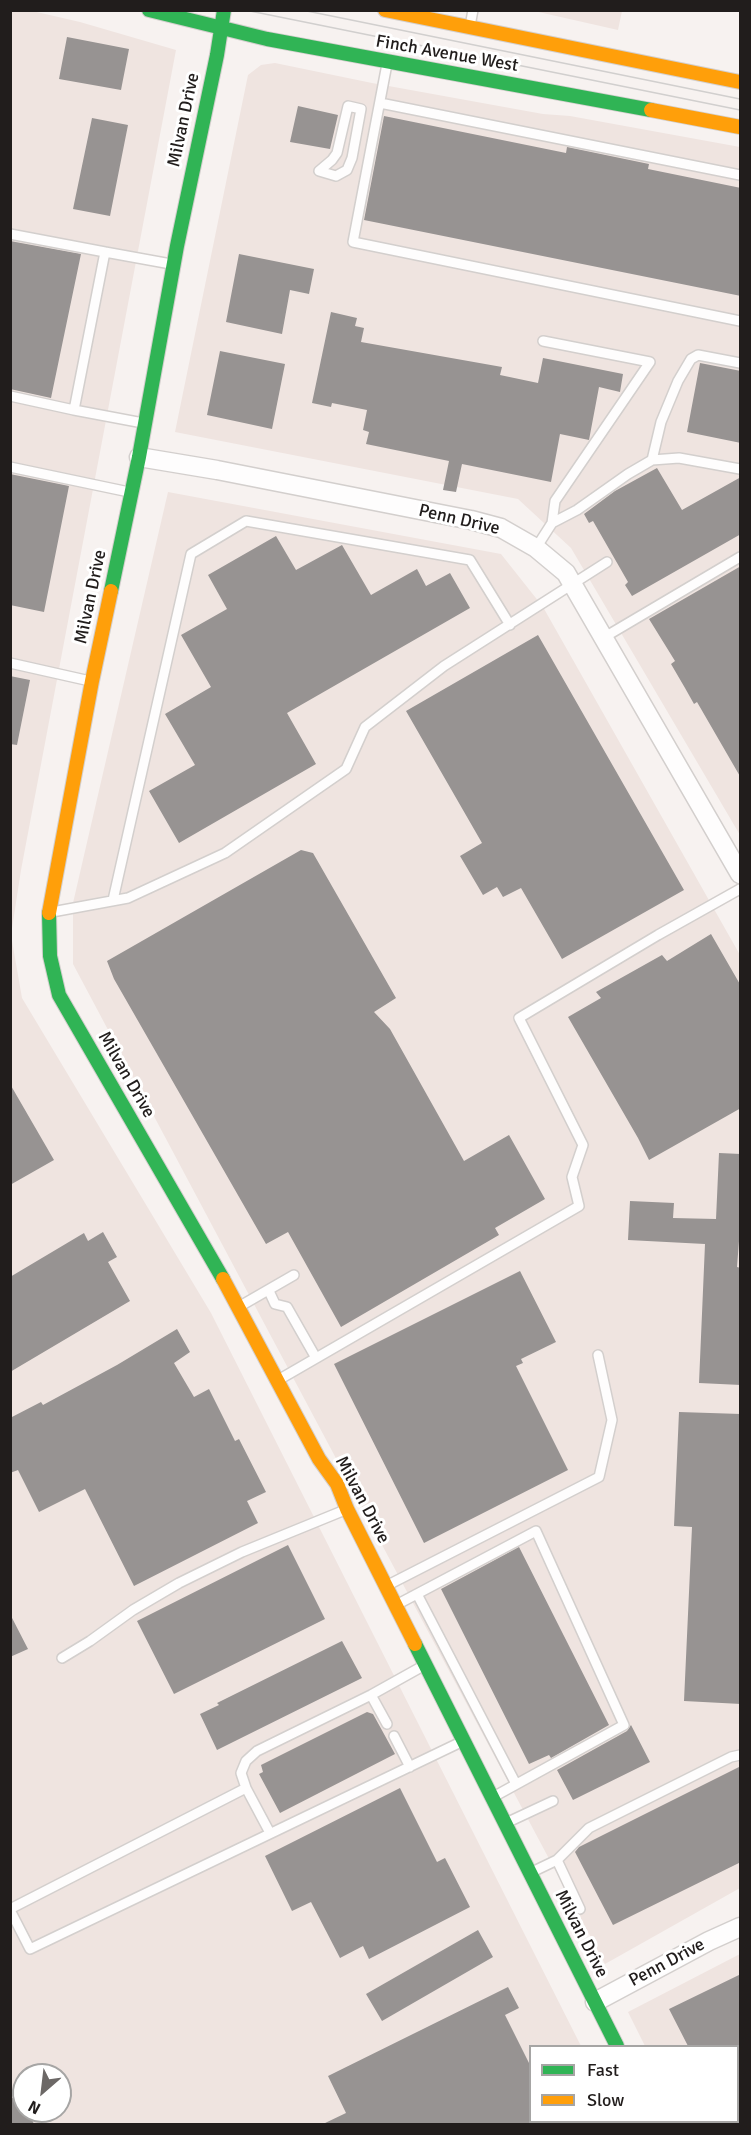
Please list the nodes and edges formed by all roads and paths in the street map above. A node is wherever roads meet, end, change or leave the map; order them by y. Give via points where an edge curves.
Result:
1 (149, 10) edge
2 (224, 10) edge
3 (385, 10) edge
4 (473, 10) edge
5 (221, 27) junction
6 (469, 28) junction
7 (387, 61) junction
8 (741, 82) edge
9 (380, 103) junction
10 (348, 106) joint
11 (741, 126) edge
12 (741, 175) edge
13 (10, 234) edge
14 (105, 252) junction
15 (173, 265) junction
16 (741, 321) edge
17 (543, 341) dead end
18 (741, 363) edge
19 (10, 396) edge
20 (74, 410) junction
21 (144, 424) junction
22 (139, 457) junction
23 (652, 460) junction
24 (10, 467) edge
25 (741, 469) edge
26 (131, 493) junction
27 (552, 523) junction
28 (536, 548) junction
29 (741, 557) edge
30 (607, 562) dead end
31 (572, 584) junction
32 (510, 625) junction
33 (603, 638) junction
34 (10, 663) edge
35 (92, 681) junction
36 (741, 874) edge
37 (741, 889) edge
38 (113, 900) junction
39 (49, 912) junction
40 (294, 1275) dead end
41 (268, 1291) junction
42 (238, 1307) junction
43 (598, 1354) dead end
44 (316, 1358) junction
45 (278, 1380) junction
46 (347, 1509) junction
47 (386, 1586) junction
48 (417, 1594) junction
49 (396, 1605) junction
50 (62, 1658) dead end
51 (425, 1665) junction
52 (454, 1692) junction
53 (371, 1695) junction
54 (387, 1724) dead end
55 (394, 1736) dead end
56 (464, 1741) junction
57 (741, 1755) edge
58 (410, 1767) junction
59 (516, 1784) junction
60 (246, 1788) junction
61 (492, 1798) junction
62 (553, 1801) dead end
63 (505, 1823) junction
64 (270, 1833) junction
65 (557, 1860) junction
66 (530, 1873) junction
67 (580, 1909) dead end
68 (10, 1910) edge
69 (741, 1927) edge
70 (595, 2002) junction
71 (616, 2045) edge

1 - 5 street, Finch Avenue West
2 - 5 street, Milvan Drive
3 - 6 street, Finch Avenue West
4 - 6 lane
5 - 7 street, Finch Avenue West
5 - 15 street, Milvan Drive
6 - 8 street, Finch Avenue West
7 - 9 lane
7 - 11 street, Finch Avenue West
9 - 12 lane
9 - 16 lane via 353,242
10 - 10 lane via 337,153 319,171 336,176 347,170 352,159 361,109
13 - 14 lane
14 - 15 lane
14 - 20 lane
15 - 21 street, Milvan Drive
17 - 27 lane via 650,362 555,501
18 - 23 lane via 698,355 691,359 661,422
19 - 20 lane
20 - 21 lane
21 - 22 street, Milvan Drive
22 - 26 street, Milvan Drive
22 - 28 street, Penn Drive via 471,520 501,528
23 - 25 lane via 679,458
23 - 27 lane
24 - 26 lane
26 - 35 street, Milvan Drive
27 - 28 lane
28 - 31 street, Penn Drive via 566,573
29 - 33 lane
30 - 31 lane
31 - 32 lane
31 - 33 street, Penn Drive
32 - 38 lane via 444,666 364,727 346,769 225,853 129,898
32 - 38 lane via 470,560 246,521 191,554
33 - 36 street, Penn Drive
34 - 35 lane
35 - 39 street, Milvan Drive
37 - 44 lane via 519,1018 584,1145 572,1177 579,1206
38 - 39 lane
39 - 42 street, Milvan Drive via 50,956 59,995
40 - 41 lane
41 - 42 lane
41 - 44 lane via 275,1304 287,1307
42 - 45 street, Milvan Drive
43 - 47 lane via 612,1420 599,1477
44 - 45 lane
45 - 46 street, Milvan Drive
46 - 47 street, Milvan Drive
46 - 50 lane via 179,1583
47 - 49 street, Milvan Drive
48 - 49 lane
48 - 52 lane
48 - 59 lane via 536,1531 624,1725
49 - 51 street, Milvan Drive
51 - 52 street, Milvan Drive
51 - 53 lane
52 - 56 street, Milvan Drive
52 - 59 lane
53 - 54 lane
53 - 60 lane via 257,1751 246,1761 241,1773
55 - 58 lane
56 - 58 lane
56 - 61 street, Milvan Drive
57 - 65 lane via 589,1828
58 - 64 lane
59 - 61 lane
60 - 64 lane
60 - 68 lane
61 - 63 street, Milvan Drive
62 - 63 lane
63 - 66 street, Milvan Drive
64 - 68 lane via 30,1949
65 - 66 lane
65 - 67 lane
66 - 70 street, Milvan Drive
69 - 70 street, Penn Drive
70 - 71 street, Milvan Drive

